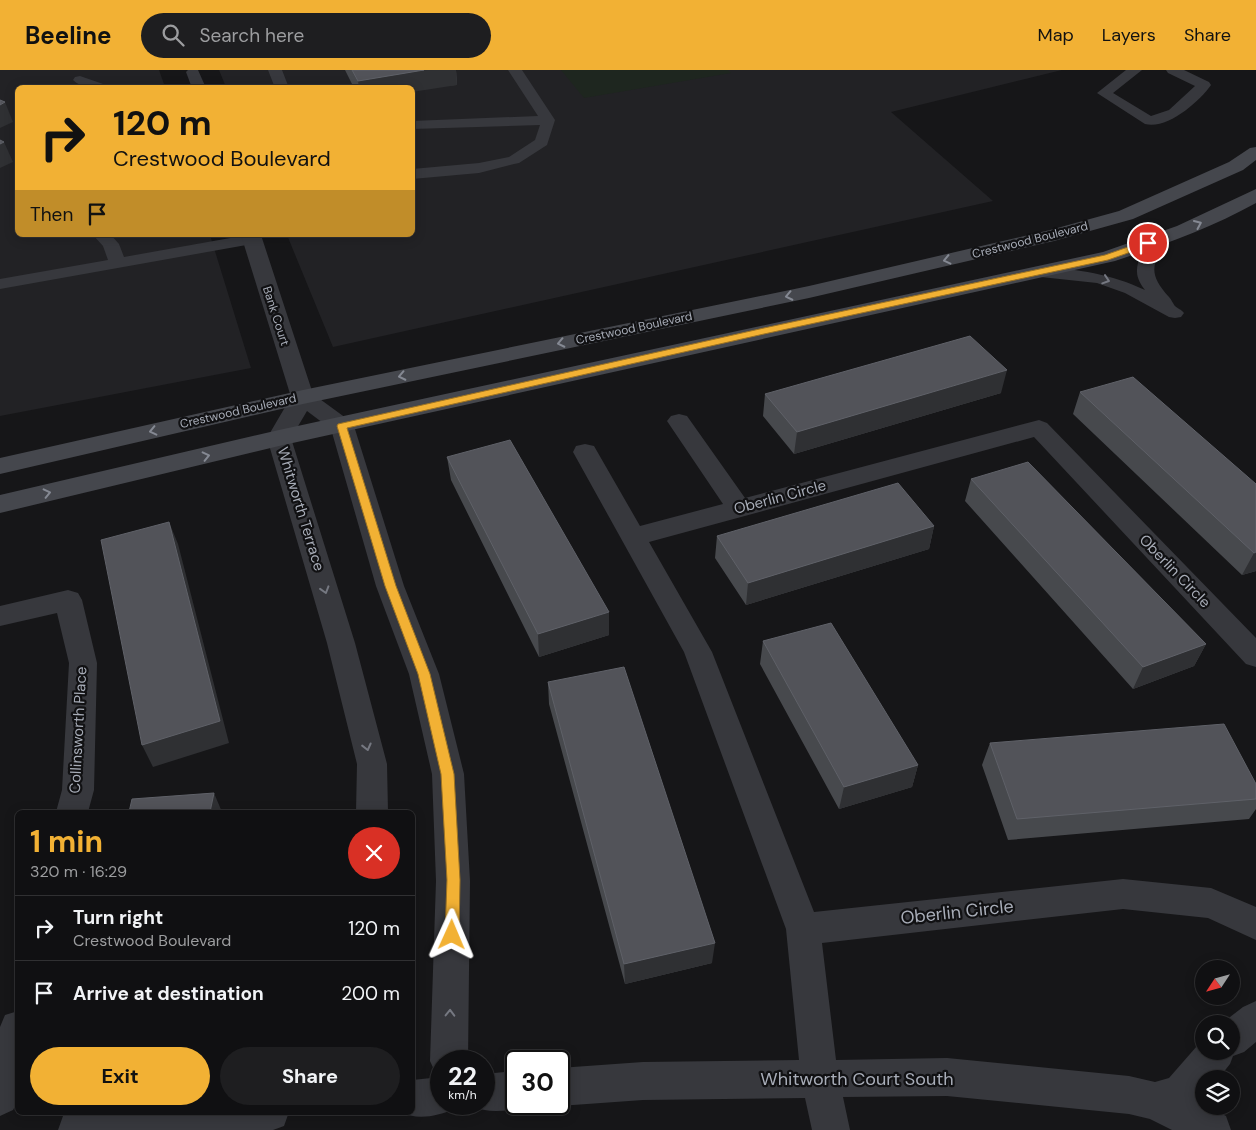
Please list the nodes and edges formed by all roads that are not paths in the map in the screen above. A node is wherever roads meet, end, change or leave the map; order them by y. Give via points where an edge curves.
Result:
1 (275, 70) edge
2 (515, 70) edge
3 (1136, 70) edge
4 (1173, 70) edge
5 (193, 72) dead end
6 (80, 80) dead end
7 (93, 85) edge
8 (198, 85) edge
9 (281, 85) edge
10 (548, 120) junction
11 (415, 125) edge
12 (1256, 152) edge
13 (415, 174) edge
14 (1256, 195) edge
15 (103, 237) edge
16 (252, 237) edge
17 (1161, 238) junction
18 (117, 262) junction
19 (1041, 272) junction
20 (0, 284) edge
21 (303, 396) junction
22 (679, 422) dead end
23 (342, 426) junction
24 (279, 438) junction
25 (585, 452) dead end
26 (0, 466) edge
27 (0, 504) edge
28 (739, 508) junction
29 (632, 537) junction
30 (0, 616) edge
31 (1256, 656) edge
32 (73, 810) edge
33 (372, 810) edge
34 (1256, 924) edge
35 (803, 929) junction
36 (1256, 1019) edge
37 (1240, 1032) edge
38 (15, 1040) edge
39 (449, 1050) edge
40 (1209, 1060) edge
41 (820, 1078) junction
42 (570, 1086) edge
43 (0, 1097) edge
44 (430, 1097) edge
45 (415, 1099) edge
46 (1155, 1101) junction
47 (238, 1115) edge
48 (77, 1130) edge
49 (831, 1130) edge
50 (1212, 1130) edge

1 - 9 lane
2 - 10 lane
3 - 4 lane via 1104,93 1150,120 1174,113 1204,85
5 - 8 lane
6 - 7 lane
10 - 11 lane
10 - 13 lane via 542,142 514,160 479,168
12 -> 21 main road, Crestwood Boulevard via 1236,166 1126,215 1054,235 809,292
17 -> 14 main road
15 - 18 lane via 112,244
16 - 18 lane
16 - 21 street, Bank Court
17 - 19 main road via 1108,258
19 -> 17 lane via 1075,273 1103,279 1175,312 1149,286 1145,270 1150,252
18 - 20 lane
19 - 23 main road
21 - 23 street
21 - 24 street, Whitworth Terrace
21 -> 26 main road, Crestwood Boulevard
22 - 28 street
23 - 24 main road
39 -> 23 street via 454,880 448,774 424,674 390,586
27 -> 24 main road
24 -> 33 street, Whitworth Terrace via 341,643 372,764
25 - 29 street
28 - 29 street, Oberlin Circle
28 - 31 street, Oberlin Circle via 1039,428
29 - 35 street via 698,652
30 - 32 street, Collinsworth Place via 68,600 83,663 78,790
34 - 35 street, Oberlin Circle via 1211,903 1123,894
35 - 41 street
36 - 37 street
38 - 43 street
40 - 46 street via 1181,1093
41 - 42 street, Whitworth Court South via 642,1081
41 - 46 street, Whitworth Court South via 947,1077 1129,1095
41 - 49 street
44 - 45 street
46 - 50 street, Whitworth Court South
47 - 48 street

